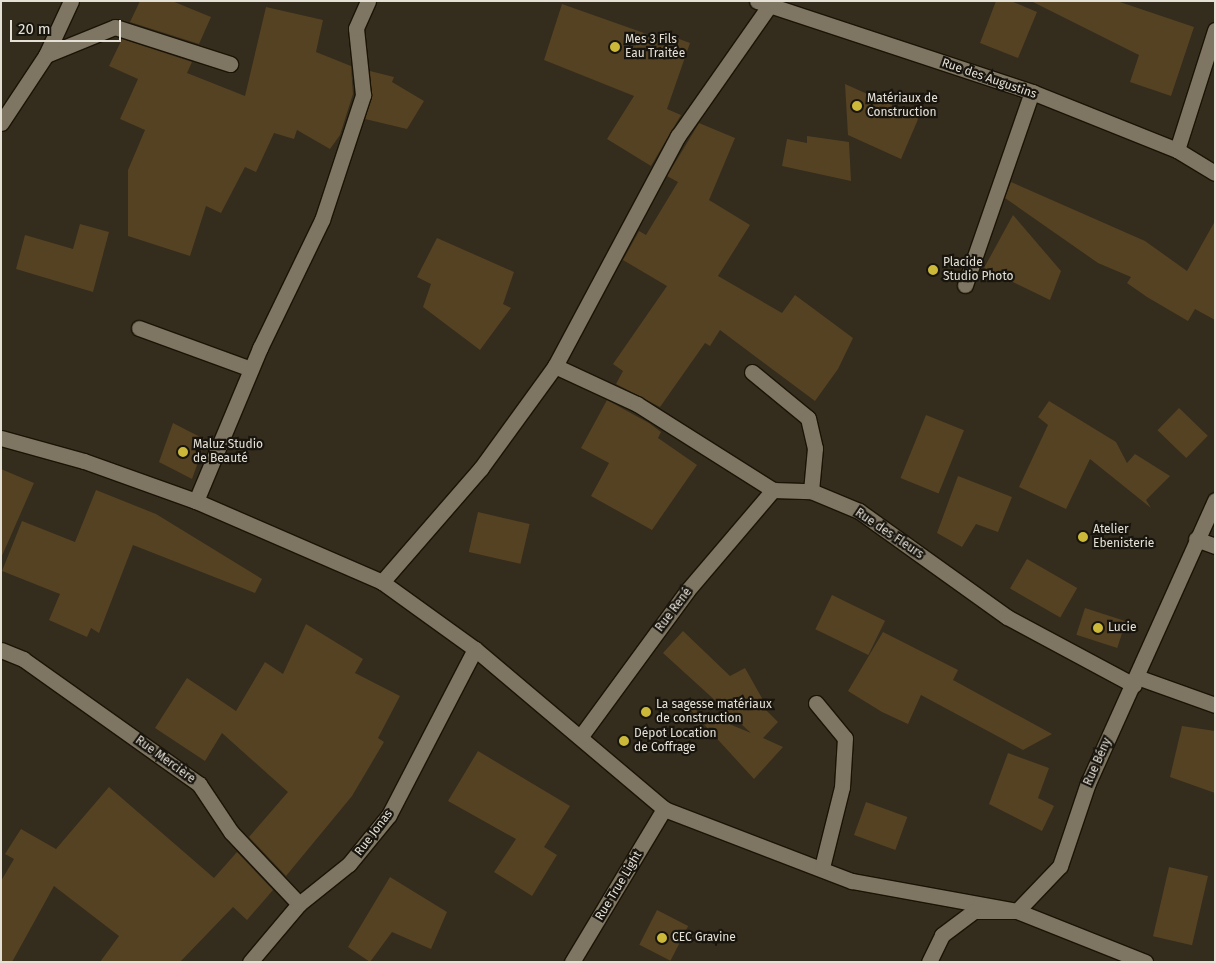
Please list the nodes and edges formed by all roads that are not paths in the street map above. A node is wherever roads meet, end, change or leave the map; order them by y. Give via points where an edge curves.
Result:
1 (71, 1) edge
2 (368, 1) edge
3 (763, 4) edge
4 (1215, 30) edge
5 (46, 55) junction
6 (230, 64) dead end
7 (1032, 92) junction
8 (1, 123) edge
9 (1177, 150) junction
10 (1215, 173) edge
11 (965, 286) dead end
12 (139, 328) dead end
13 (555, 366) junction
14 (251, 369) junction
15 (752, 372) dead end
16 (1, 438) edge
17 (773, 490) junction
18 (810, 490) junction
19 (1215, 500) edge
20 (196, 502) junction
21 (1196, 539) junction
22 (1215, 546) edge
23 (382, 582) junction
24 (475, 649) junction
25 (1, 650) edge
26 (1135, 681) junction
27 (816, 702) dead end
28 (1215, 705) edge
29 (581, 736) junction
30 (664, 809) junction
31 (822, 867) junction
32 (299, 904) junction
33 (1017, 912) junction
34 (250, 962) edge
35 (572, 962) edge
36 (929, 962) edge
37 (1145, 962) edge

1 - 5 street
2 - 14 street via 356,28 363,95 322,220
3 - 7 street, Rue des Augustins
3 - 13 street via 678,136
4 - 9 street
5 - 6 street via 115,27
5 - 8 street
7 - 9 street, Rue des Augustins
7 - 11 street
9 - 10 street, Rue des Augustins
12 - 14 street
13 - 17 street via 637,404
13 - 23 street via 481,468
14 - 20 street
15 - 18 street via 808,418 815,448
16 - 20 street via 84,461
17 - 18 street, Rue des Fleurs
17 - 29 street, Rue René via 687,592
18 - 26 street, Rue des Fleurs via 859,511 1007,617
19 - 21 street, Rue Bény
20 - 23 street
21 - 22 street
21 - 26 street, Rue Bény
23 - 24 street
24 - 29 street
24 - 32 street, Rue Jonas via 389,815 349,864
25 - 32 street, Rue Mercière via 23,659 199,784 231,832
26 - 28 street, Rue des Fleurs
26 - 33 street, Rue Bény via 1088,783 1060,866
27 - 31 street via 845,738 842,787
29 - 30 street
30 - 31 street
30 - 35 street, Rue True Light
31 - 33 street via 852,881
32 - 34 street, Rue Jonas
33 - 36 street via 974,911 942,935
33 - 37 street

